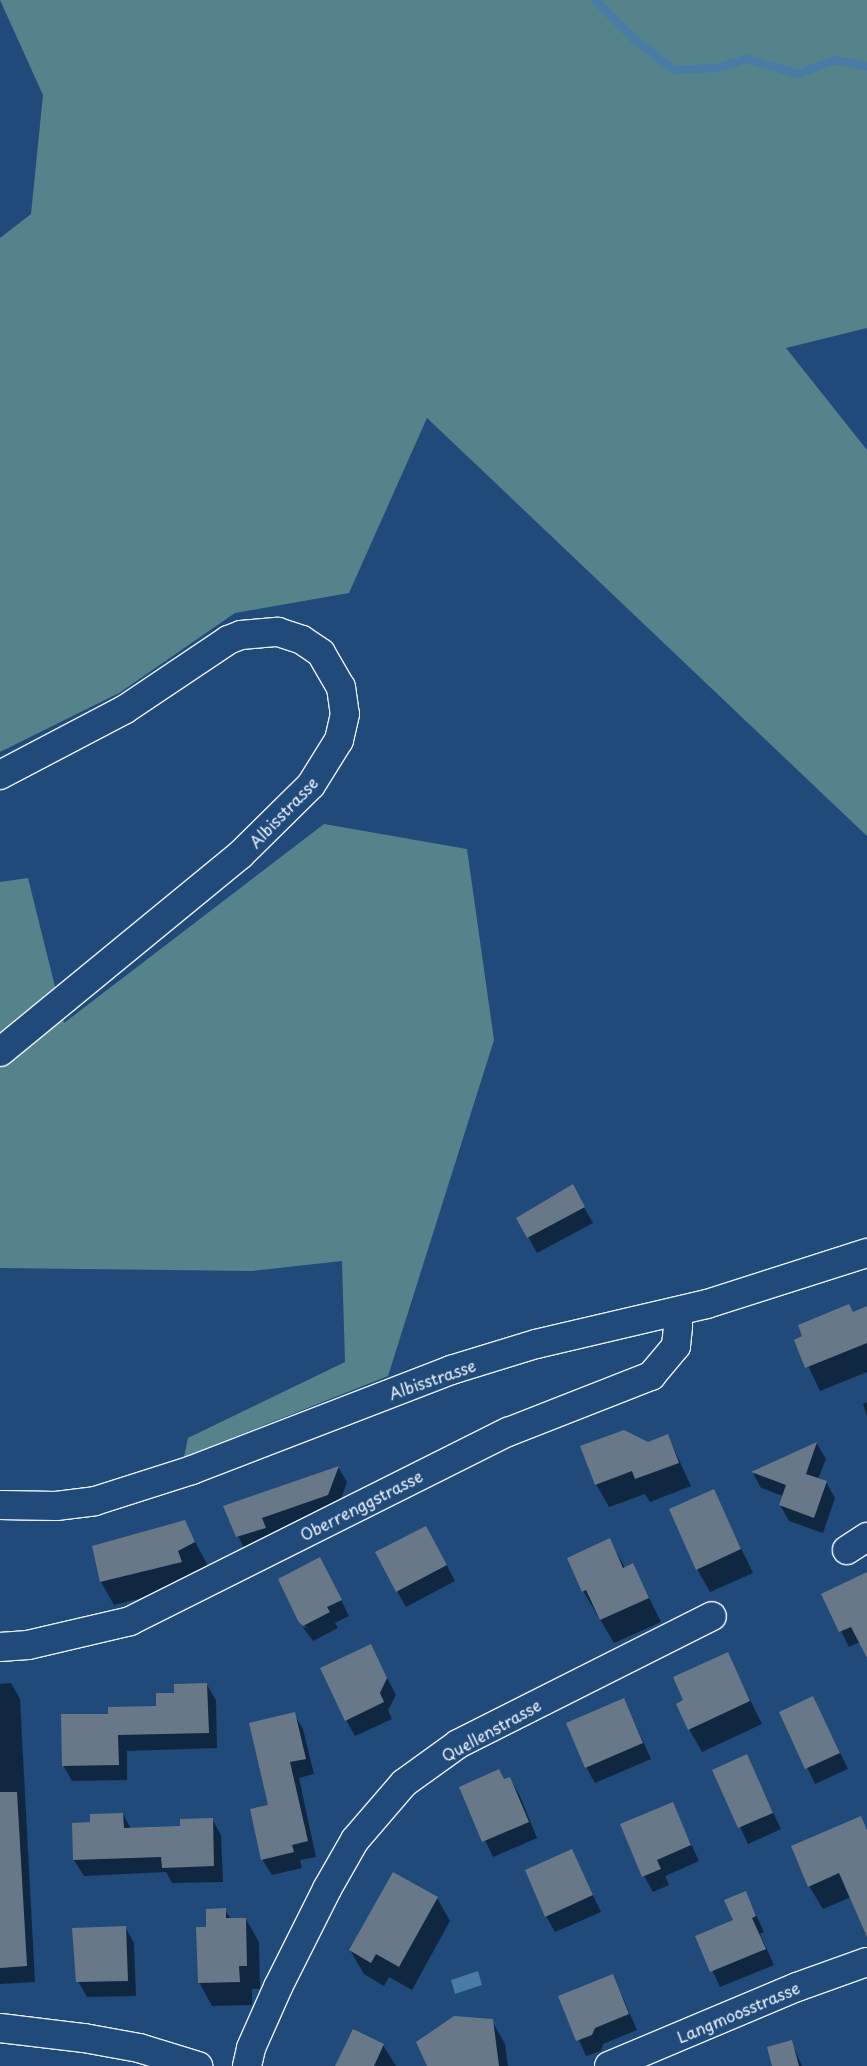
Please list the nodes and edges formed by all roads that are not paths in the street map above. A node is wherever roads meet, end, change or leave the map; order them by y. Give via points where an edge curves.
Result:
1 (0, 776) edge
2 (0, 1052) edge
3 (867, 1253) edge
4 (674, 1313) junction
5 (0, 1505) edge
6 (712, 1616) dead end
7 (0, 1647) edge
8 (867, 1962) edge
9 (0, 2028) edge
10 (198, 2066) edge
11 (247, 2066) edge
12 (609, 2066) edge

1 - 2 street, Albisstrasse via 124,710 228,640 252,632 290,635 320,653 337,677 344,701 343,726 334,752 311,786 277,821
3 - 4 street, Albisstrasse via 784,1282
4 - 5 street, Albisstrasse via 536,1344 451,1370 192,1470 95,1501 56,1506
4 - 7 street, Oberrenggstrasse via 678,1326 676,1346 651,1376 508,1432 130,1621 28,1645
6 - 11 street, Quellenstrasse via 458,1744 404,1783 355,1840 327,1889 278,1987 251,2048
8 - 12 street, Langmoosstrasse via 797,1987
9 - 10 street via 138,2048

